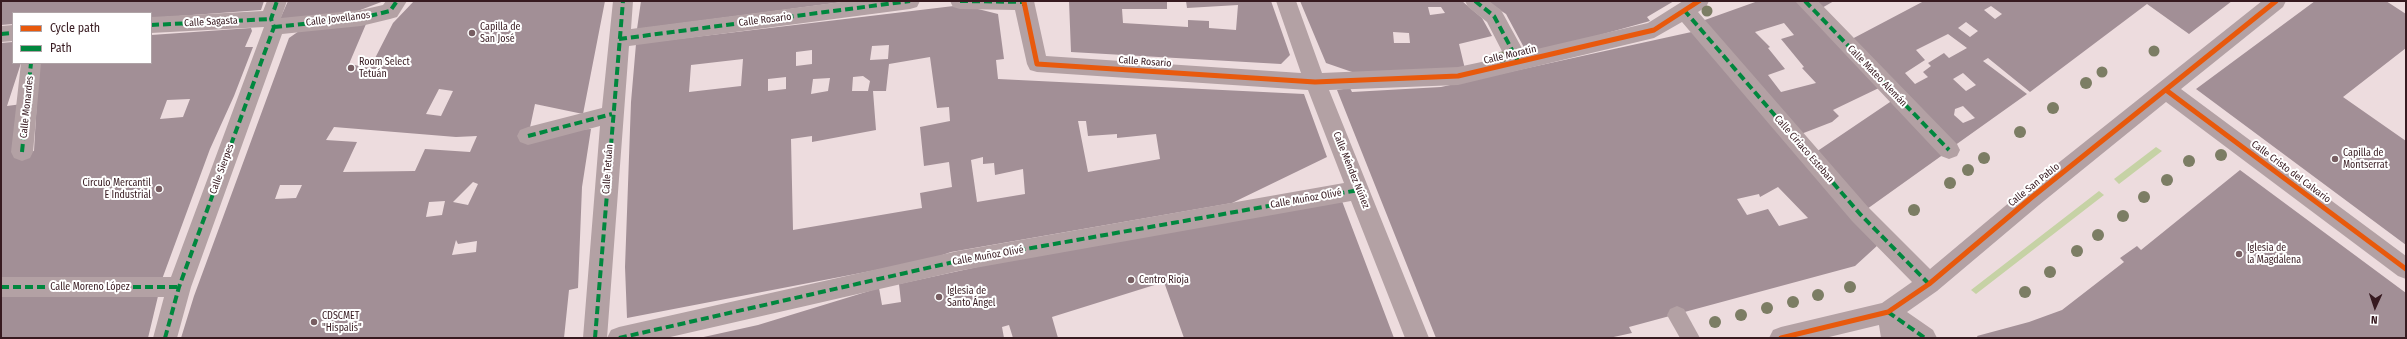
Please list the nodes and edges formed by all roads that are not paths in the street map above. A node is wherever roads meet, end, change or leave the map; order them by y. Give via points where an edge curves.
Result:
1 (398, 1) edge
2 (623, 1) edge
3 (910, 1) edge
4 (960, 1) edge
5 (1286, 1) edge
6 (1474, 1) edge
7 (1805, 1) edge
8 (2276, 1) edge
9 (1691, 5) edge
10 (274, 15) edge
11 (152, 25) edge
12 (12, 33) edge
13 (1, 34) edge
14 (619, 39) junction
15 (1519, 63) junction
16 (31, 64) edge
17 (1315, 82) junction
18 (2166, 90) junction
19 (612, 114) junction
20 (528, 136) dead end
21 (1949, 150) dead end
22 (22, 152) dead end
23 (1359, 190) junction
24 (2406, 269) edge
25 (1929, 284) junction
26 (1, 287) edge
27 (179, 287) junction
28 (1888, 312) junction
29 (1677, 315) dead end
30 (165, 338) edge
31 (595, 338) edge
32 (619, 338) edge
33 (1417, 338) edge
34 (1690, 338) edge
35 (1781, 338) edge
36 (1893, 338) edge
37 (1925, 338) edge

1 - 10 street, Calle Jovellanos via 390,11 360,18
2 - 14 street, Calle Tetuán
3 - 14 street, Calle Rosario
4 - 17 street, Calle Rosario via 1024,2 1037,64
5 - 17 street, Calle Méndez Núñez
6 - 15 street via 1494,16
7 - 21 street, Calle Mateo Alemán
8 - 18 street, Calle San Pablo
9 - 15 street, Calle Moratín via 1654,30
9 - 25 street, Calle Ciriaco Esteban via 1860,214
10 - 11 street, Calle Sagasta
10 - 27 street, Calle Sierpes
12 - 13 street
14 - 19 street, Calle Tetuán
15 - 17 street, Calle Moratín via 1458,76
16 - 22 street, Calle Monardes
17 - 23 street, Calle Méndez Núñez
18 - 24 street, Calle Cristo del Calvario
18 - 25 street, Calle San Pablo
19 - 20 street
19 - 31 street, Calle Tetuán
23 - 32 street, Calle Muñoz Olivé via 958,261
23 - 33 street, Calle Méndez Núñez
25 - 28 street, Calle San Pablo
26 - 27 street, Calle Moreno López
27 - 30 street, Calle Sierpes
28 - 35 street, Calle San Pablo
28 - 36 street
28 - 37 street
29 - 34 lane

